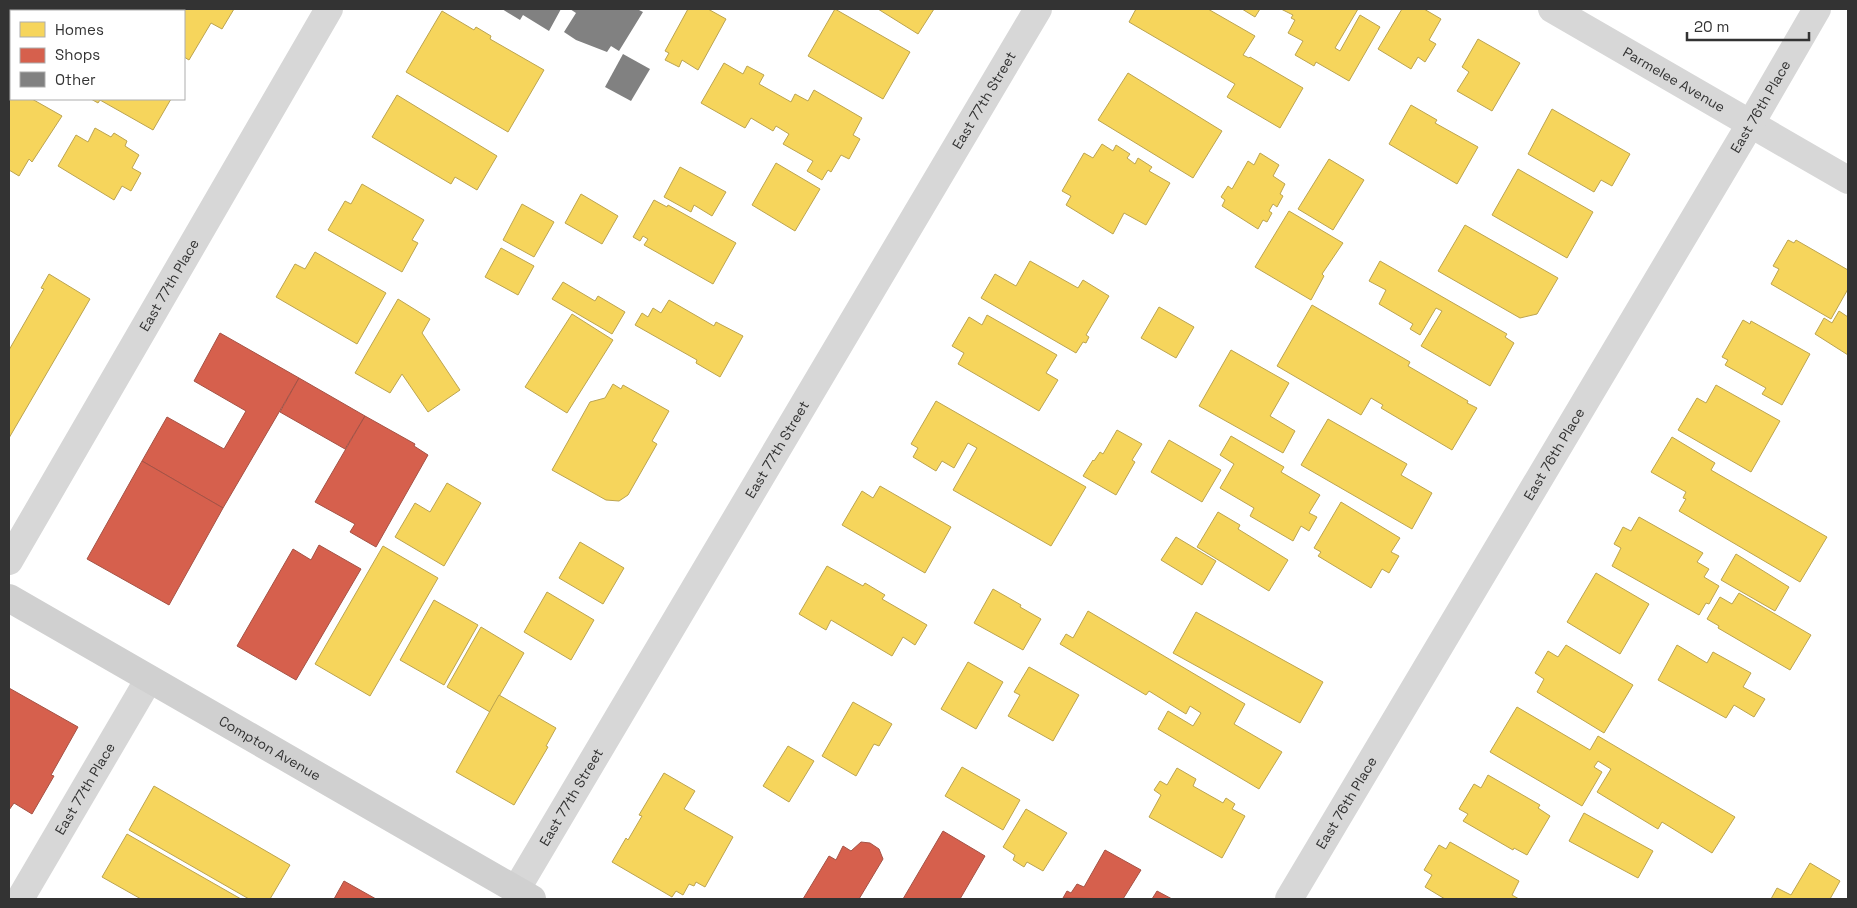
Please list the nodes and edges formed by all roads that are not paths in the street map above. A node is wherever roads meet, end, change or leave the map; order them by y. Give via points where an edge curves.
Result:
1 (329, 9) edge
2 (1038, 9) edge
3 (1552, 9) edge
4 (1817, 9) edge
5 (1751, 123) junction
6 (1848, 180) edge
7 (9, 561) edge
8 (9, 598) edge
9 (149, 679) junction
10 (524, 894) edge
11 (20, 899) edge
12 (1289, 899) edge

1 - 7 street, East 77th Place
2 - 10 street, East 77th Street via 698,580
3 - 5 street, Parmelee Avenue
4 - 5 street, East 76th Place
5 - 6 street, Parmelee Avenue
5 - 12 street, East 76th Place
8 - 9 main road, Compton Avenue
9 - 10 main road, Compton Avenue
9 - 11 street, East 77th Place

